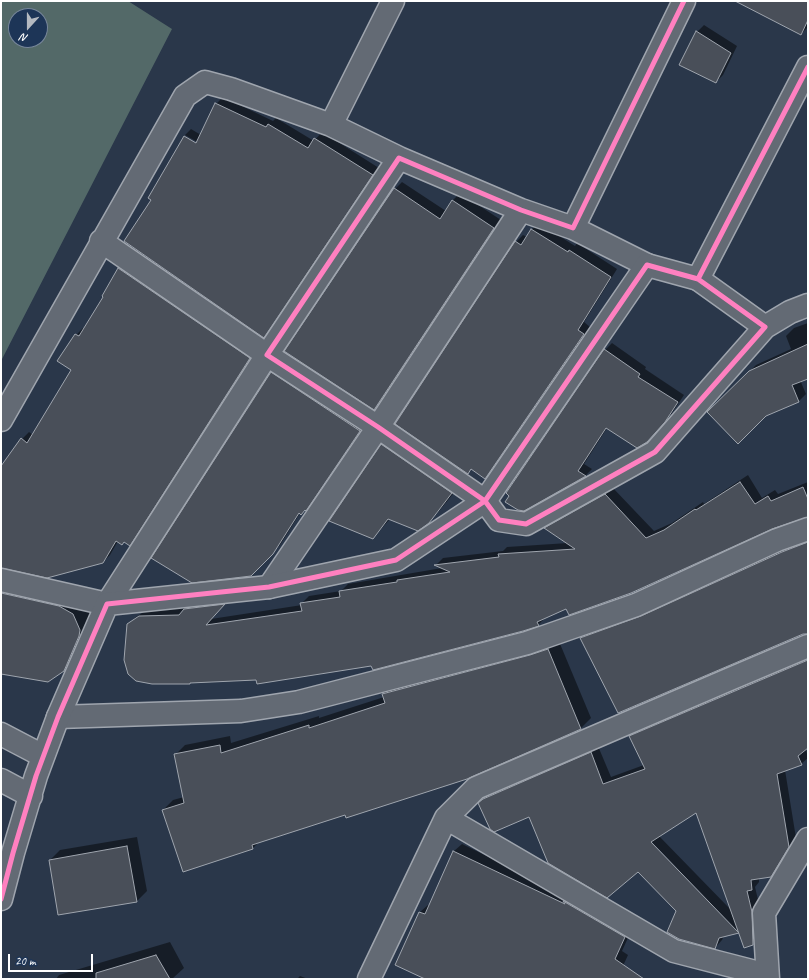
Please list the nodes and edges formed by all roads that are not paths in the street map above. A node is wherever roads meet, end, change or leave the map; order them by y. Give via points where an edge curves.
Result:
1 (393, 1) edge
2 (684, 1) edge
3 (808, 67) edge
4 (331, 125) junction
5 (399, 158) junction
6 (521, 210) junction
7 (573, 228) junction
8 (102, 241) junction
9 (647, 266) junction
10 (698, 279) junction
11 (808, 305) edge
12 (764, 327) junction
13 (267, 355) junction
14 (1, 420) edge
15 (378, 427) junction
16 (485, 501) junction
17 (808, 530) edge
18 (1, 580) edge
19 (269, 587) junction
20 (107, 604) junction
21 (808, 646) edge
22 (58, 717) junction
23 (1, 734) edge
24 (37, 776) junction
25 (1, 780) edge
26 (446, 818) junction
27 (808, 839) edge
28 (1, 899) edge
29 (768, 977) edge
30 (369, 979) edge

1 - 4 street
2 - 7 street
3 - 10 street
4 - 5 street
4 - 8 street via 205,82 184,96
5 - 6 street
5 - 13 street
6 - 7 street
6 - 15 street
7 - 9 street
8 - 13 street
8 - 14 street
9 - 10 street
9 - 16 street
10 - 12 street
11 - 12 street
12 - 16 street via 656,452 526,524 499,520
13 - 15 street
13 - 20 street
15 - 16 street
15 - 19 street
16 - 19 street via 396,560
17 - 22 street via 776,540 636,605 527,643 299,702 240,711
18 - 20 street
19 - 20 street
20 - 22 street
21 - 26 street via 476,788
22 - 24 street
23 - 24 street
24 - 25 street
24 - 28 street
26 - 29 street via 674,951
26 - 30 street
27 - 29 street via 764,912

